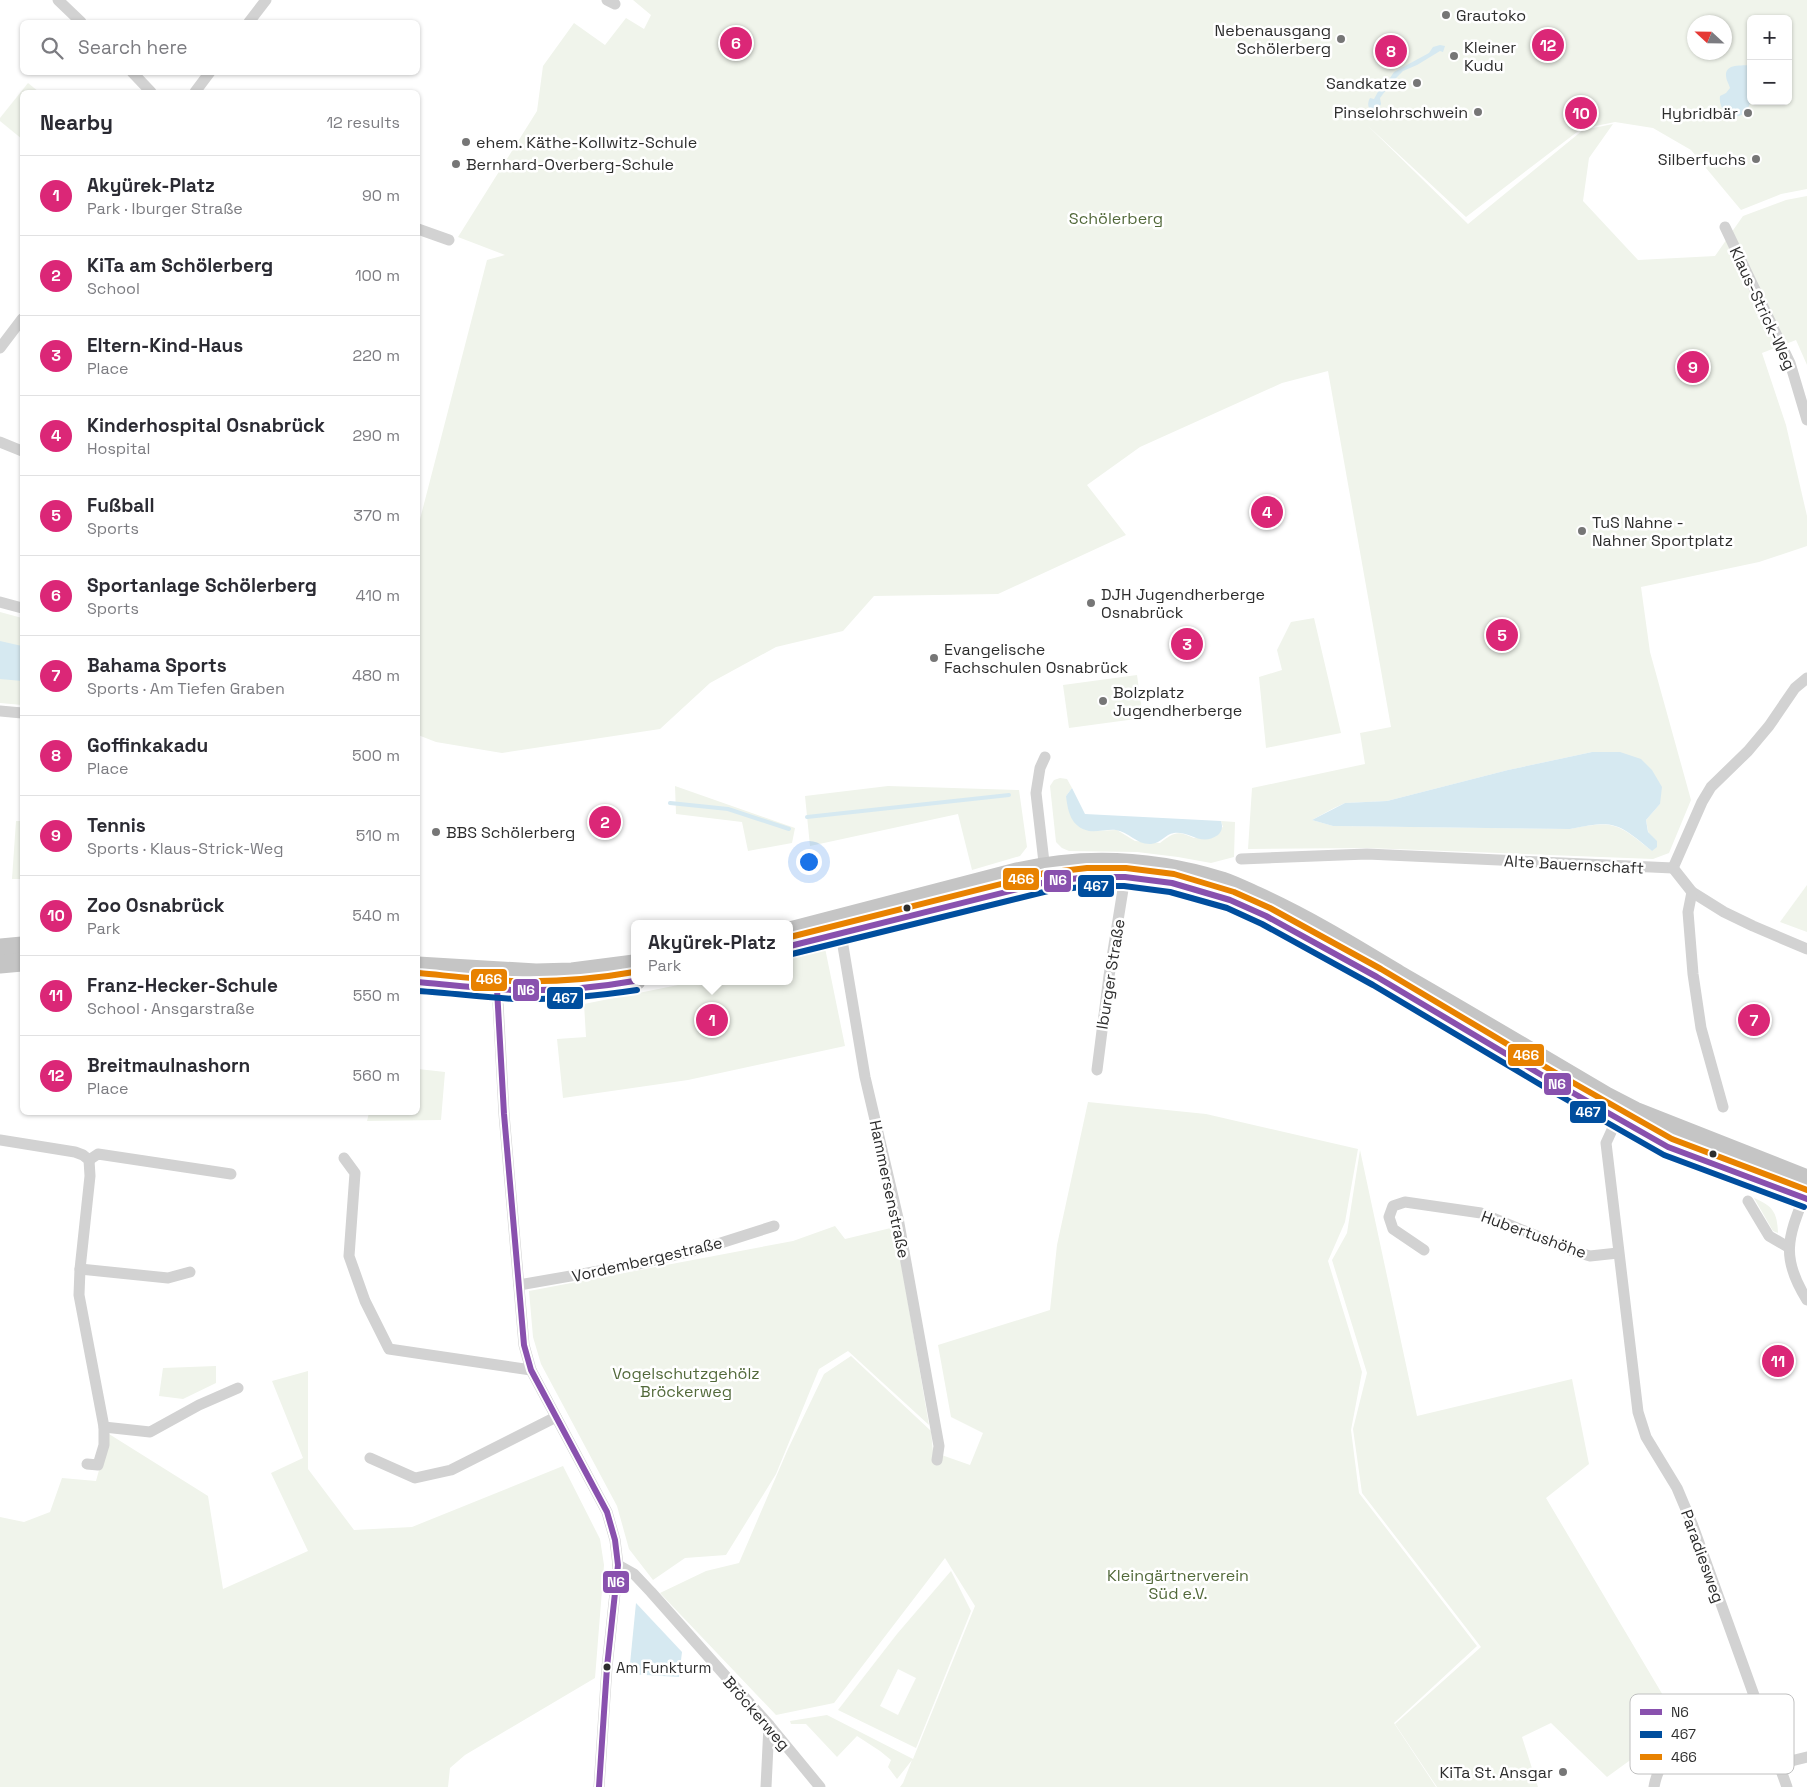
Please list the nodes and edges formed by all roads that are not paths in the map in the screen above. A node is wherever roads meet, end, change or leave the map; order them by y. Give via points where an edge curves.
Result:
1 (58, 0) edge
2 (266, 0) edge
3 (79, 20) edge
4 (250, 20) edge
5 (135, 75) edge
6 (208, 75) edge
7 (149, 90) edge
8 (196, 90) edge
9 (1725, 227) dead end
10 (420, 230) edge
11 (449, 240) dead end
12 (20, 322) edge
13 (0, 348) edge
14 (1807, 420) edge
15 (0, 442) edge
16 (20, 450) edge
17 (0, 602) edge
18 (20, 607) edge
19 (1807, 678) edge
20 (0, 711) edge
21 (20, 713) edge
22 (1045, 757) dead end
23 (1241, 859) dead end
24 (1673, 868) junction
25 (1046, 874) junction
26 (1125, 877) junction
27 (1692, 892) junction
28 (840, 926) junction
29 (793, 931) edge
30 (793, 945) edge
31 (20, 946) edge
32 (0, 948) edge
33 (1807, 949) edge
34 (20, 962) edge
35 (0, 964) edge
36 (631, 964) edge
37 (420, 966) edge
38 (497, 980) junction
39 (420, 982) edge
40 (631, 982) edge
41 (1096, 1070) dead end
42 (1723, 1107) dead end
43 (1617, 1119) junction
44 (0, 1140) edge
45 (344, 1158) dead end
46 (89, 1160) junction
47 (231, 1174) dead end
48 (1807, 1179) edge
49 (1806, 1195) edge
50 (1748, 1201) dead end
51 (774, 1226) dead end
52 (1788, 1247) junction
53 (1424, 1250) dead end
54 (1618, 1253) junction
55 (80, 1269) junction
56 (190, 1272) dead end
57 (518, 1285) junction
58 (1807, 1300) edge
59 (531, 1370) junction
60 (238, 1388) dead end
61 (556, 1417) junction
62 (104, 1427) junction
63 (370, 1458) dead end
64 (937, 1460) dead end
65 (87, 1464) dead end
66 (618, 1565) junction
67 (1753, 1694) edge
68 (769, 1725) junction
69 (1807, 1758) edge
70 (1794, 1761) edge
71 (1657, 1774) edge
72 (1783, 1774) edge
73 (599, 1787) edge
74 (766, 1787) edge
75 (820, 1787) edge
76 (1654, 1787) edge
77 (1787, 1787) edge

1 - 3 street
2 - 4 street
5 - 7 street
6 - 8 street
9 - 14 street, Klaus-Strick-Weg via 1790,363
10 - 11 street
12 - 13 street
15 - 16 street
17 - 18 street
19 - 24 street via 1748,750 1711,787
20 - 21 street
22 - 25 street via 1036,793
23 - 24 street, Alte Bauernschaft via 1367,854
24 - 27 street
25 - 26 main road
25 - 28 main road
25 - 48 main road via 1090,862 1128,862 1175,869 1224,882 1325,930 1613,1100
26 - 41 street, Iburger Straße
26 - 43 main road via 1172,883 1210,893 1266,916 1377,977
27 - 33 street via 1746,923
27 - 42 street via 1688,912 1700,1028
28 - 29 main road
28 - 30 main road
28 - 64 street, Hammersenstraße via 865,1077 898,1218 939,1446
31 - 32 main road
34 - 35 main road
36 - 38 main road
37 - 38 main road
38 - 39 main road
38 - 40 main road via 562,989
38 - 57 street
43 - 49 main road via 1668,1147
43 - 54 street, Paradiesweg via 1606,1143
44 - 46 street via 74,1152
45 - 59 street via 355,1173 349,1256 365,1301 389,1349
46 - 47 street via 98,1154
46 - 55 street
49 - 52 street
50 - 52 street via 1768,1236
51 - 57 street, Vordembergestraße via 639,1264
52 - 58 street via 1790,1267
53 - 54 street, Hubertushöhe via 1393,1228 1389,1217 1393,1206 1405,1202 1481,1213 1573,1252 1590,1256
54 - 67 street, Paradiesweg via 1638,1412 1646,1437 1677,1488 1693,1526
55 - 56 street via 168,1278
55 - 62 street via 79,1295
57 - 59 street via 524,1345
59 - 61 street
60 - 62 street via 150,1432
61 - 63 street via 452,1470 415,1478
61 - 66 street via 607,1512
62 - 65 street via 104,1445 98,1465
66 - 68 street, Bröckerweg via 634,1574 651,1592
66 - 73 street
68 - 74 street
68 - 75 street, Bröckerweg
69 - 70 street
71 - 76 street
72 - 77 street, Paradiesweg

